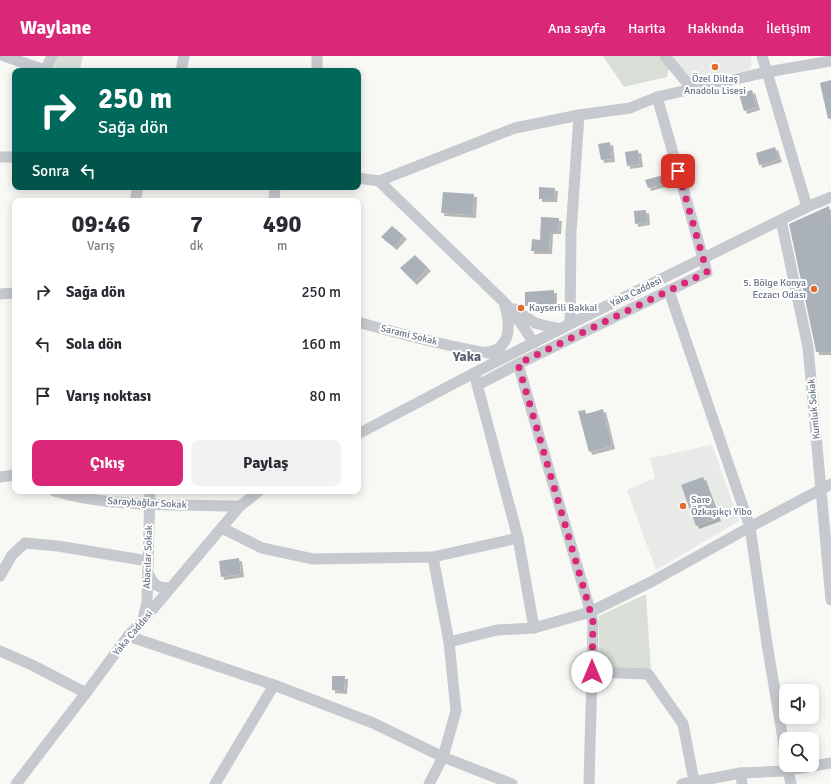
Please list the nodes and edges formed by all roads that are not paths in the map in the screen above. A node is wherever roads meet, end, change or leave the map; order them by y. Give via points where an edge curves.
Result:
1 (4, 56) edge
2 (52, 56) edge
3 (184, 56) edge
4 (317, 56) edge
5 (665, 56) edge
6 (762, 56) edge
7 (831, 62) edge
8 (37, 68) edge
9 (46, 68) edge
10 (182, 68) edge
11 (317, 68) edge
12 (767, 72) junction
13 (692, 89) junction
14 (657, 98) junction
15 (579, 115) junction
16 (0, 157) edge
17 (12, 157) edge
18 (361, 178) edge
19 (379, 181) junction
20 (831, 196) edge
21 (807, 207) junction
22 (781, 220) junction
23 (703, 259) junction
24 (669, 291) junction
25 (12, 293) edge
26 (0, 294) edge
27 (505, 303) junction
28 (361, 323) edge
29 (566, 326) junction
30 (534, 343) junction
31 (485, 353) junction
32 (507, 356) junction
33 (518, 364) junction
34 (474, 373) junction
35 (478, 385) junction
36 (361, 432) edge
37 (12, 475) edge
38 (0, 477) edge
39 (831, 484) edge
40 (820, 489) junction
41 (65, 494) edge
42 (150, 494) edge
43 (255, 494) edge
44 (150, 504) junction
45 (240, 506) junction
46 (750, 527) junction
47 (222, 528) junction
48 (518, 538) junction
49 (829, 549) edge
50 (433, 557) junction
51 (148, 561) junction
52 (148, 573) junction
53 (0, 576) edge
54 (171, 588) junction
55 (831, 596) edge
56 (590, 612) junction
57 (141, 623) junction
58 (534, 628) junction
59 (128, 636) junction
60 (449, 642) junction
61 (0, 651) edge
62 (592, 672) junction
63 (274, 684) junction
64 (86, 693) junction
65 (782, 732) edge
66 (443, 757) junction
67 (831, 763) edge
68 (819, 764) edge
69 (779, 772) edge
70 (789, 772) edge
71 (741, 778) edge
72 (694, 781) junction
73 (16, 784) edge
74 (215, 784) edge
75 (429, 784) edge
76 (511, 784) edge
77 (589, 784) edge
78 (682, 784) edge
79 (791, 784) edge

1 - 8 street
2 - 9 street
3 - 10 street
4 - 11 street
5 - 13 street
6 - 12 street
7 - 12 street
12 - 13 street
12 - 21 street
13 - 14 street
14 - 15 street via 630,108
14 - 23 street
15 - 19 street via 515,128
15 - 29 street
16 - 17 street
18 - 19 street
19 - 27 street
20 - 21 street, Yaka Caddesi
21 - 22 street, Yaka Caddesi
22 - 23 street, Yaka Caddesi
22 - 40 street, Kumluk Sokak via 808,347
23 - 24 street via 707,272
23 - 29 street, Yaka Caddesi
24 - 33 street
24 - 46 street
25 - 26 street
27 - 29 street via 535,323
27 - 30 street
27 - 31 street via 508,318 506,341 498,350
28 - 31 street, Sarami Sokak
29 - 30 street, Yaka Caddesi
30 - 32 street, Yaka Caddesi
31 - 32 street, Sarami Sokak
32 - 34 street, Yaka Caddesi
33 - 35 street
33 - 56 street
34 - 35 street
34 - 36 street, Yaka Caddesi
35 - 48 street
37 - 38 street
39 - 40 street
40 - 46 street
40 - 49 street, Kumluk Sokak
41 - 44 street, Saraybağlar Sokak via 109,502
42 - 44 street, Abacılar Sokak
43 - 45 street, Yaka Caddesi
44 - 45 street, Saraybağlar Sokak
44 - 51 street, Abacılar Sokak
45 - 47 street, Yaka Caddesi
46 - 56 street via 651,582
46 - 65 street
47 - 50 street via 262,548 314,559
47 - 54 street, Yaka Caddesi
48 - 50 street
48 - 58 street
49 - 55 street, Kumluk Sokak
50 - 60 street
51 - 52 street, Abacılar Sokak
51 - 53 street via 25,542 12,555
52 - 54 street via 152,582 158,586
52 - 57 street, Abacılar Sokak via 147,602
54 - 57 street, Yaka Caddesi
56 - 58 street
56 - 62 street via 593,622
57 - 59 street, Yaka Caddesi
58 - 60 street via 497,630
59 - 63 street
59 - 64 street, Yaka Caddesi
60 - 66 street via 456,711
61 - 64 street
62 - 72 street via 648,674 683,724
62 - 77 street
63 - 66 street via 373,723
63 - 74 street
64 - 73 street, Yaka Caddesi
66 - 75 street
66 - 76 street
67 - 68 street
69 - 71 street
70 - 79 street
71 - 72 street
72 - 78 street

